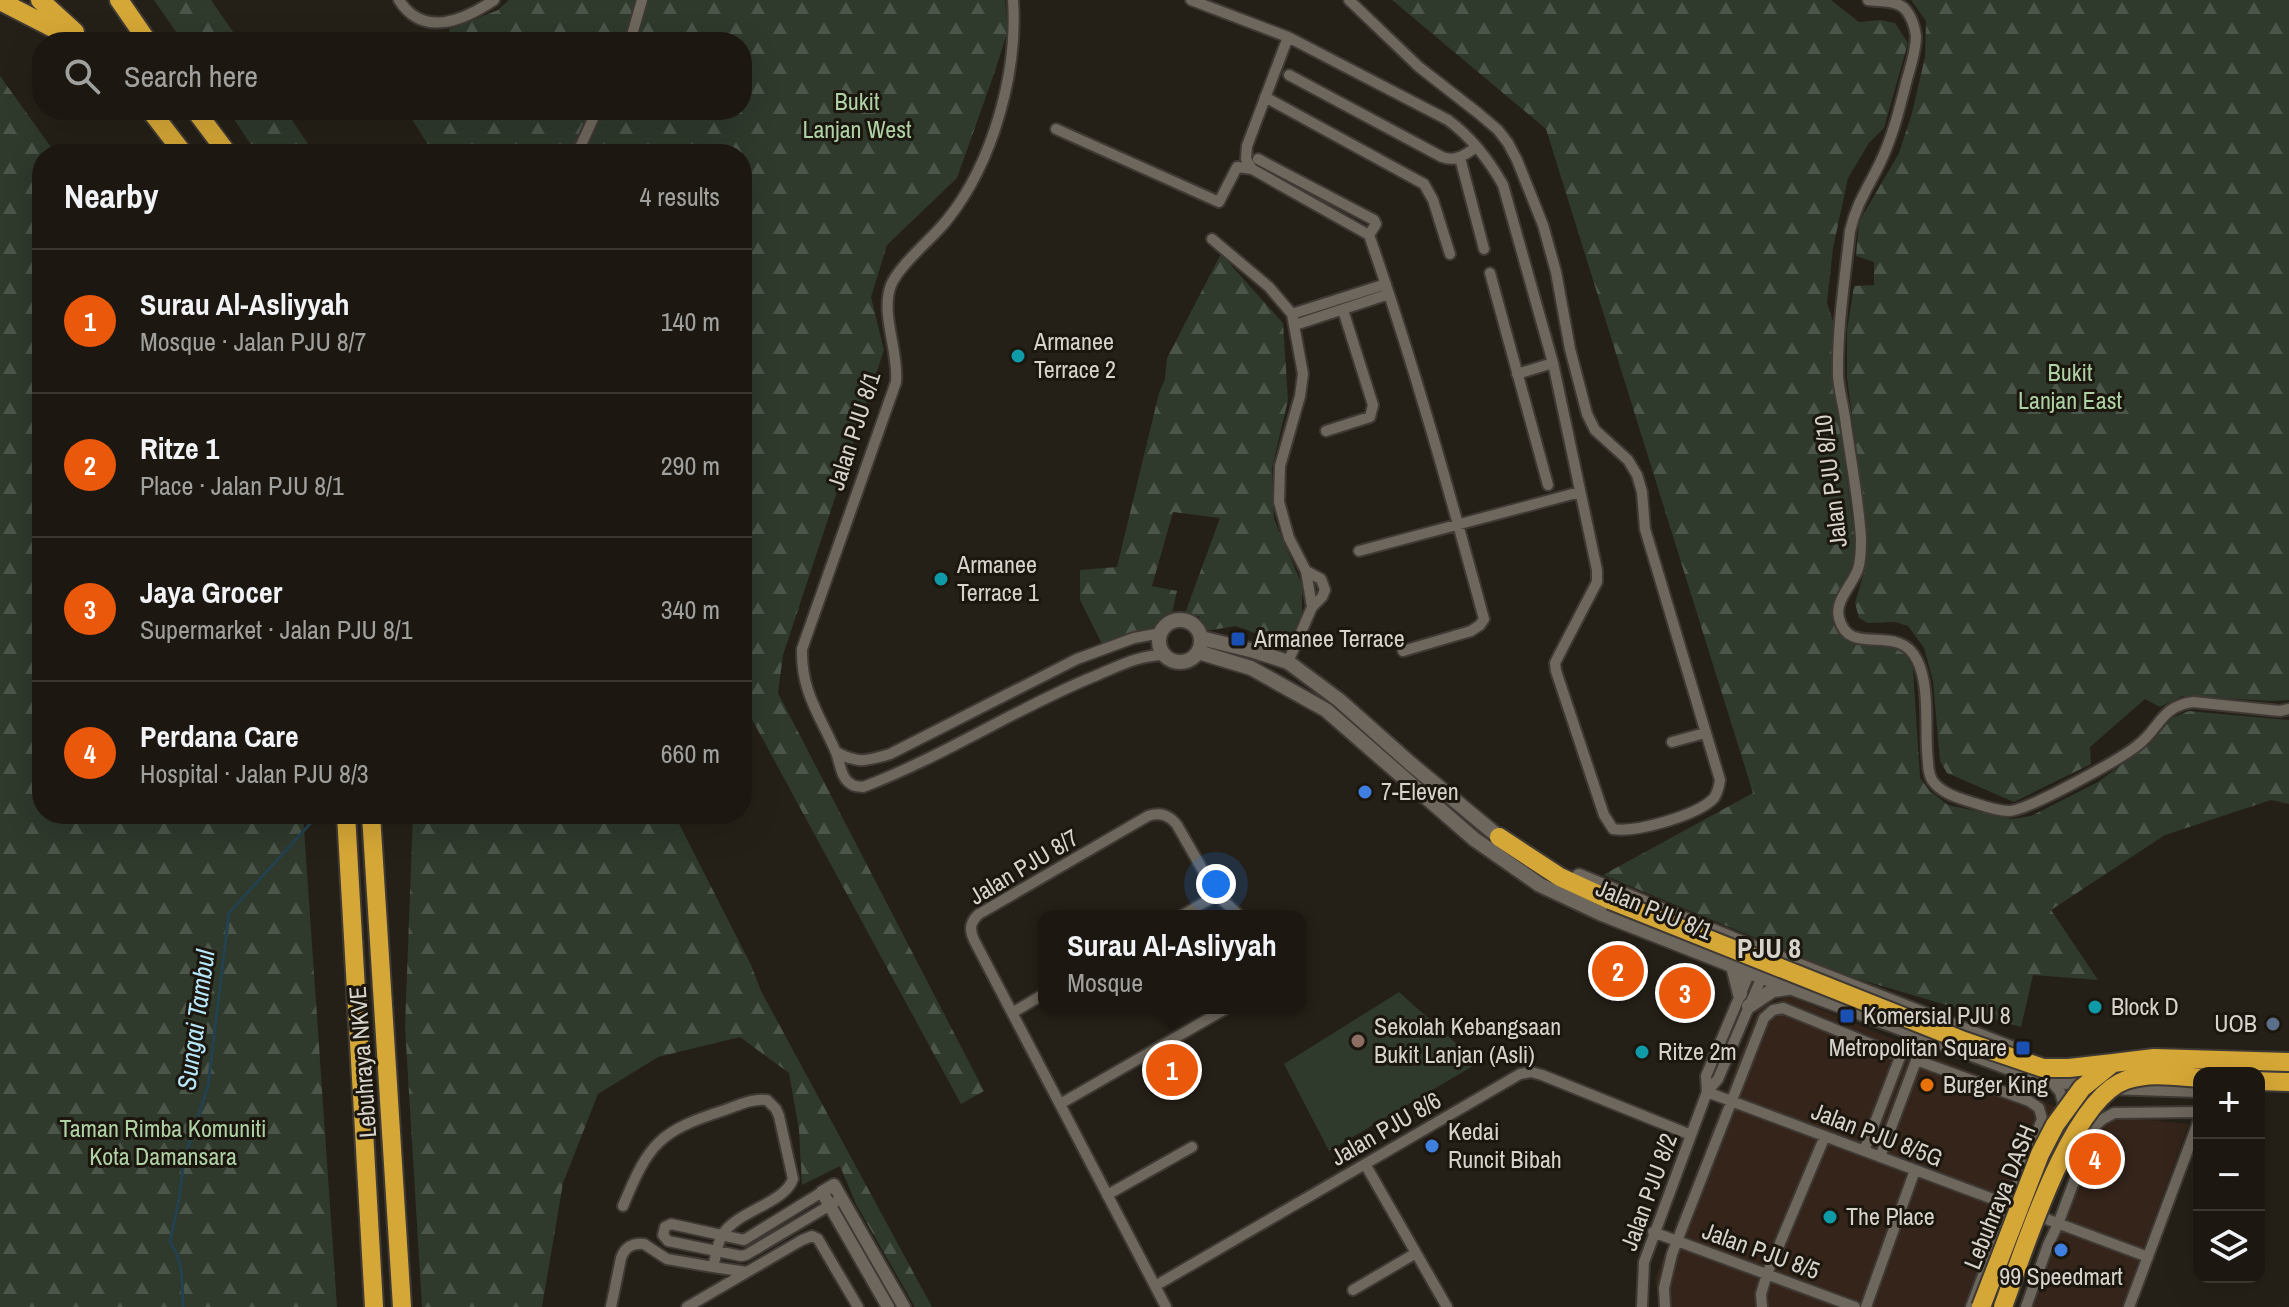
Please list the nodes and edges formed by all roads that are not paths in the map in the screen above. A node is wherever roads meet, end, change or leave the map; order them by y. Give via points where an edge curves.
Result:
1 (40, 0) edge
2 (119, 0) edge
3 (132, 0) edge
4 (399, 0) edge
5 (494, 0) edge
6 (642, 0) edge
7 (1013, 0) edge
8 (1191, 0) edge
9 (1349, 0) edge
10 (1868, 0) edge
11 (0, 1) edge
12 (63, 32) edge
13 (73, 32) edge
14 (141, 32) edge
15 (150, 32) edge
16 (633, 32) edge
17 (1288, 37) junction
18 (1289, 75) dead end
19 (1265, 97) junction
20 (158, 120) edge
21 (203, 120) edge
22 (592, 120) edge
23 (1056, 129) dead end
24 (176, 144) edge
25 (221, 144) edge
26 (582, 144) edge
27 (1476, 147) junction
28 (1460, 158) junction
29 (1255, 164) junction
30 (1212, 239) dead end
31 (1484, 249) dead end
32 (1450, 254) dead end
33 (1490, 273) dead end
34 (1388, 289) junction
35 (1343, 310) junction
36 (1292, 314) junction
37 (1295, 325) junction
38 (1553, 363) junction
39 (1517, 374) junction
40 (1326, 431) dead end
41 (1548, 485) dead end
42 (1580, 492) junction
43 (1458, 525) junction
44 (1359, 551) dead end
45 (1161, 633) junction
46 (1200, 645) junction
47 (1403, 651) dead end
48 (1165, 655) junction
49 (1288, 662) junction
50 (2289, 709) edge
51 (1705, 733) junction
52 (1672, 742) dead end
53 (836, 752) junction
54 (890, 754) junction
55 (1411, 764) junction
56 (900, 771) junction
57 (1401, 777) junction
58 (347, 824) edge
59 (372, 824) edge
60 (1499, 837) junction
61 (1217, 895) junction
62 (1191, 910) edge
63 (1233, 910) edge
64 (1766, 952) junction
65 (1733, 966) junction
66 (1756, 974) junction
67 (1797, 989) junction
68 (1038, 998) edge
69 (1744, 1000) junction
70 (1012, 1013) junction
71 (1217, 1014) edge
72 (1910, 1031) junction
73 (1925, 1037) junction
74 (1900, 1056) junction
75 (1916, 1060) junction
76 (2113, 1063) junction
77 (2289, 1065) edge
78 (2265, 1069) edge
79 (2193, 1075) edge
80 (2193, 1076) edge
81 (2051, 1081) junction
82 (2265, 1082) edge
83 (2289, 1084) edge
84 (2107, 1087) junction
85 (2265, 1087) edge
86 (2193, 1090) edge
87 (1707, 1092) junction
88 (1732, 1101) junction
89 (1060, 1104) junction
90 (2193, 1112) edge
91 (1691, 1135) junction
92 (1825, 1136) junction
93 (2193, 1136) edge
94 (1192, 1147) dead end
95 (1864, 1151) junction
96 (1880, 1157) junction
97 (1365, 1164) junction
98 (1915, 1170) junction
99 (822, 1192) junction
100 (1107, 1195) junction
101 (842, 1198) junction
102 (623, 1206) dead end
103 (830, 1206) junction
104 (2010, 1206) junction
105 (2031, 1214) junction
106 (2058, 1224) junction
107 (1653, 1232) junction
108 (722, 1235) junction
109 (1677, 1241) junction
110 (717, 1251) junction
111 (1416, 1253) junction
112 (2148, 1257) junction
113 (713, 1267) junction
114 (747, 1272) junction
115 (1767, 1274) junction
116 (1155, 1286) junction
117 (1353, 1290) dead end
118 (374, 1307) edge
119 (402, 1307) edge
120 (611, 1307) edge
121 (687, 1307) edge
122 (858, 1307) edge
123 (888, 1307) edge
124 (904, 1307) edge
125 (1166, 1307) edge
126 (1447, 1307) edge
127 (1642, 1307) edge
128 (1665, 1307) edge
129 (1762, 1307) edge
130 (1855, 1307) edge
131 (1866, 1307) edge
132 (1971, 1307) edge
133 (1981, 1307) edge
134 (1996, 1307) edge
135 (2003, 1307) edge
136 (2026, 1307) edge
137 (2129, 1307) edge

1 - 13 highway
2 - 14 highway
3 - 15 highway
4 - 5 street via 410,15 444,23
6 - 16 street
7 - 53 street, Jalan PJU 8/1 via 1012,59 985,153 965,196 892,283 887,311 896,382 802,649 803,678
8 - 17 street
9 - 51 street via 1419,67 1498,130 1517,160 1556,272 1587,414 1637,475 1645,529
10 - 50 street, Jalan PJU 8/10 via 1901,5 1912,19 1916,37 1891,136 1850,231 1838,377 1861,539 1859,567 1838,608 1847,634 1898,641 1916,657 1932,779 1956,797 2015,811 2113,762 2183,703
11 - 12 highway
17 - 19 street
17 - 27 street via 1448,120
18 - 28 street via 1442,157
19 - 29 street via 1245,153 1248,164
19 - 32 street via 1424,184
20 - 24 highway
21 - 25 highway
22 - 26 street
23 - 29 street via 1219,202 1237,167
27 - 28 street
27 - 38 street via 1503,185
28 - 31 street
29 - 34 street via 1374,220 1369,235
30 - 36 street
33 - 39 street
34 - 35 street
34 - 36 street
34 - 43 street
35 - 37 street
35 - 40 street via 1373,411 1370,417
36 - 37 street
37 - 49 street via 1303,374 1280,466 1279,502 1306,571 1321,579 1325,590
38 - 39 street
38 - 42 street
39 - 41 street
42 - 43 street
42 - 51 street via 1597,582 1555,663 1613,829 1689,815 1713,798 1720,780
43 - 44 street
43 - 47 street via 1484,619 1471,631
45 - 46 main road via 1170,623 1183,621 1195,626
45 - 48 main road
45 - 54 street via 1077,659
46 - 48 main road via 1186,661
46 - 49 main road, Jalan PJU 8/1
46 - 57 main road, Jalan PJU 8/1 via 1326,710
48 - 56 street, Jalan PJU 8/1 via 1147,655 1075,684
49 - 55 main road, Jalan PJU 8/1
51 - 52 street
53 - 54 street via 860,761
53 - 56 street, Jalan PJU 8/1 via 854,786
54 - 56 street
55 - 57 main road
55 - 60 main road, Jalan PJU 8/1
57 - 65 main road, Jalan PJU 8/1 via 1474,839 1540,885
58 - 118 highway, Lebuhraya NKVE
59 - 119 highway, Lebuhraya NKVE
60 - 64 main road, Jalan PJU 8/1 via 1606,888
60 - 76 highway, bridge via 1560,877 1610,900 1964,1041 2043,1068
61 - 62 street
61 - 63 street, Jalan PJU 8/7
61 - 70 street, Jalan PJU 8/7 via 1172,819 1157,813 1148,816 973,919 971,934
64 - 66 street, Jalan PJU 8/2
64 - 79 main road, Jalan PJU 8/1 via 2042,1059
65 - 66 main road, Jalan PJU 8/1
65 - 69 main road
66 - 67 main road, Jalan PJU 8/1
66 - 69 street, Jalan PJU 8/2
67 - 69 main road
67 - 72 main road, Jalan PJU 8/1
68 - 70 street
69 - 87 street, Jalan PJU 8/2 via 1706,1076
70 - 89 street, Jalan PJU 8/7
71 - 89 street
72 - 73 main road, Jalan PJU 8/1
72 - 74 street
73 - 75 street
73 - 81 main road, Jalan PJU 8/1
74 - 88 street via 1783,1008 1773,1010 1764,1018
74 - 95 street
75 - 96 street
75 - 104 street via 2039,1108 2042,1119
76 - 77 highway, bridge via 2154,1058
76 - 133 highway, Lebuhraya DASH, bridge via 2082,1088 2055,1125
77 - 78 main road
80 - 135 highway, Lebuhraya DASH, bridge via 2158,1074 2123,1081 2095,1103 2058,1161
81 - 84 main road, Jalan PJU 8/1
81 - 105 street via 2064,1102 2065,1119
82 - 83 highway
83 - 85 main road
84 - 86 main road, Jalan PJU 8/1
84 - 105 street via 2079,1110
87 - 88 street, Jalan PJU 8/5G
87 - 91 street, Jalan PJU 8/2
88 - 92 street, Jalan PJU 8/5G
88 - 109 street
89 - 100 street, Jalan PJU 8/7
90 - 106 street via 2114,1113 2099,1122
91 - 97 street, Jalan PJU 8/6 via 1531,1072
91 - 107 street, Jalan PJU 8/2
92 - 95 street, Jalan PJU 8/5G
92 - 115 street
93 - 112 street
94 - 100 street
95 - 96 street, Jalan PJU 8/5G
96 - 98 street, Jalan PJU 8/5G
97 - 111 street
97 - 116 street, Jalan PJU 8/6
98 - 104 street, Jalan PJU 8/5G
98 - 131 street
99 - 101 street via 834,1185
99 - 103 street
99 - 108 street via 744,1240
100 - 116 street, Jalan PJU 8/7
101 - 103 street
101 - 124 street
102 - 108 street via 645,1158 662,1138 697,1119 767,1100 779,1116 791,1187 739,1218
103 - 110 street via 746,1255
103 - 123 street
104 - 105 street, Jalan PJU 8/5G
104 - 132 street
105 - 106 street, Jalan PJU 8/5G
105 - 134 street
106 - 112 street, Jalan PJU 8/5G
106 - 136 street
107 - 109 street, Jalan PJU 8/5
107 - 127 street, Jalan PJU 8/2 via 1644,1262
108 - 110 street
108 - 110 street via 671,1224 663,1231 668,1241
109 - 115 street, Jalan PJU 8/5
109 - 128 street via 1664,1288
110 - 113 street
111 - 117 street
111 - 126 street
112 - 137 street
113 - 114 street
113 - 120 street via 663,1258 644,1244 631,1245 621,1258
114 - 121 street
114 - 122 street via 812,1236
115 - 129 street
115 - 130 street, Jalan PJU 8/5
116 - 125 street, Jalan PJU 8/7

